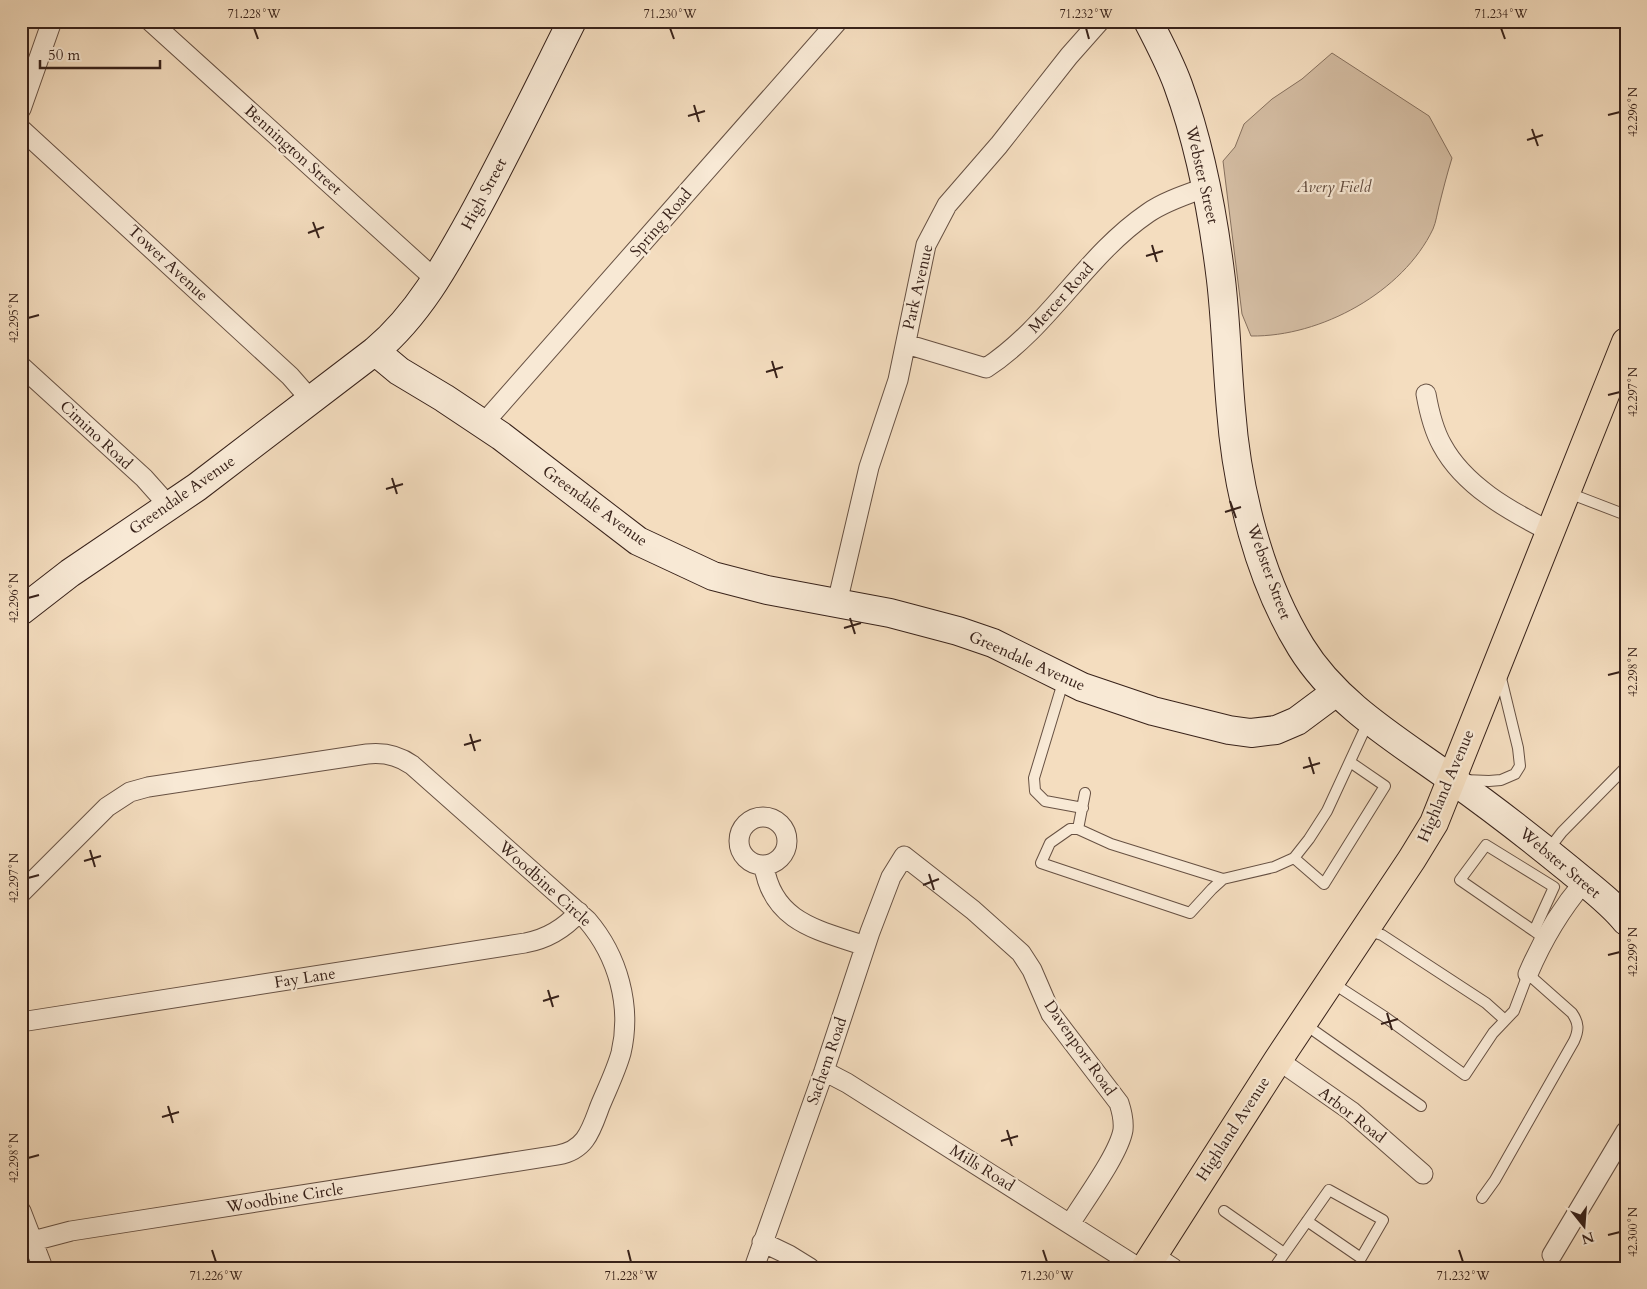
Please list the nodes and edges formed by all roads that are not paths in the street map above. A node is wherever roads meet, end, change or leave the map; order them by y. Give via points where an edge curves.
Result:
1 (52, 21) edge
2 (150, 21) edge
3 (572, 21) edge
4 (838, 21) edge
5 (1100, 21) edge
6 (1148, 21) edge
7 (21, 109) edge
8 (21, 129) edge
9 (1207, 187) junction
10 (437, 278) junction
11 (906, 344) junction
12 (375, 351) junction
13 (1624, 351) edge
14 (21, 366) edge
15 (1426, 394) dead end
16 (312, 400) junction
17 (483, 424) junction
18 (1565, 491) junction
19 (168, 506) junction
20 (1626, 515) edge
21 (1549, 531) junction
22 (836, 603) junction
23 (21, 610) edge
24 (1498, 664) junction
25 (1064, 678) junction
26 (1336, 692) junction
27 (1369, 719) junction
28 (1350, 762) junction
29 (1626, 767) edge
30 (1451, 779) junction
31 (1085, 793) dead end
32 (1083, 808) junction
33 (1078, 829) junction
34 (904, 856) joint
35 (1294, 858) junction
36 (764, 866) dead end
37 (1562, 873) junction
38 (1224, 879) junction
39 (21, 893) edge
40 (579, 912) junction
41 (1625, 917) edge
42 (1365, 930) junction
43 (1540, 935) junction
44 (866, 946) junction
45 (1528, 974) junction
46 (1330, 982) junction
47 (1504, 1020) junction
48 (21, 1022) edge
49 (1302, 1023) junction
50 (1278, 1060) junction
51 (824, 1071) junction
52 (1420, 1106) dead end
53 (1626, 1131) edge
54 (1423, 1174) dead end
55 (1482, 1198) dead end
56 (21, 1211) edge
57 (1224, 1212) dead end
58 (1307, 1221) junction
59 (1070, 1224) junction
60 (33, 1241) junction
61 (762, 1242) junction
62 (1284, 1253) junction
63 (1552, 1255) dead end
64 (1152, 1264) edge
65 (43, 1268) edge
66 (754, 1268) edge
67 (810, 1268) edge
68 (1274, 1268) edge

1 - 7 street
2 - 10 street, Bennington Street
3 - 10 street, High Street via 490,185
4 - 17 street, Spring Road
5 - 11 street, Park Avenue via 947,205 926,245
6 - 9 street, Webster Street via 1178,84
8 - 16 street, Tower Avenue via 290,376
9 - 11 street, Mercer Road via 1149,211 1112,241 1025,338 986,368
9 - 26 street, Webster Street via 1222,283 1235,451 1251,523 1272,588 1292,632
10 - 12 street, High Street via 396,332
11 - 22 street, Park Avenue via 898,380 869,467
12 - 16 street, Greendale Avenue
12 - 17 street, Greendale Avenue via 399,371
13 - 18 main road, Highland Avenue
14 - 19 street, Cimino Road via 144,478
15 - 21 street via 1437,434 1459,469 1501,504
16 - 19 street, Greendale Avenue
17 - 22 street, Greendale Avenue via 638,540 713,576
18 - 20 lane
18 - 21 main road, Highland Avenue
19 - 23 street, Greendale Avenue
21 - 24 main road, Highland Avenue
22 - 25 street, Greendale Avenue via 926,621 958,631 993,643
24 - 30 main road, Highland Avenue
24 - 30 lane via 1518,748 1518,769 1512,776 1494,781
25 - 26 street, Greendale Avenue via 1145,708 1251,733 1276,730 1296,721
25 - 32 lane via 1034,778 1035,791 1045,801
26 - 27 street, Webster Street
27 - 28 lane
27 - 30 street, Webster Street
28 - 35 lane via 1327,811
28 - 35 lane via 1385,786 1324,884
29 - 37 lane via 1562,832
30 - 37 street, Webster Street
30 - 42 main road, Highland Avenue via 1428,834
31 - 32 lane
32 - 33 lane
33 - 38 lane via 1111,844
33 - 38 lane via 1070,829 1050,844 1041,863 1190,913
34 - 44 street, Sachem Road via 891,877
34 - 59 street, Davenport Road via 973,910 1020,954 1032,970 1058,1023 1119,1103 1123,1129 1117,1147
35 - 38 lane via 1274,867
36 - 44 street via 770,889 793,918
37 - 41 street, Webster Street
37 - 43 lane
37 - 43 street via 1569,901
37 - 43 lane via 1486,845 1460,880
39 - 40 street, Woodbine Circle via 107,808 130,792 148,786 376,753 392,754 412,765
40 - 48 street, Fay Lane via 558,931 533,942
40 - 60 street, Woodbine Circle via 594,929 611,958 619,979 625,1015 617,1065 590,1132 571,1152 71,1231
42 - 46 main road, Highland Avenue
42 - 47 lane via 1382,935 1486,1003
43 - 45 street
44 - 51 street, Sachem Road
45 - 47 lane via 1517,1006
45 - 55 lane via 1572,1013 1578,1032
46 - 47 lane via 1465,1075
46 - 49 main road, Highland Avenue
49 - 50 main road, Highland Avenue
49 - 52 lane
50 - 54 street, Arbor Road via 1351,1111
50 - 64 main road, Highland Avenue
51 - 59 street, Mills Road
51 - 61 street, Sachem Road
53 - 63 street
56 - 60 street
57 - 62 lane
58 - 58 lane via 1329,1190 1383,1220 1361,1258
58 - 62 lane
59 - 64 street, Mills Road
60 - 65 street
61 - 66 street, Sachem Road
61 - 67 street
62 - 68 lane

